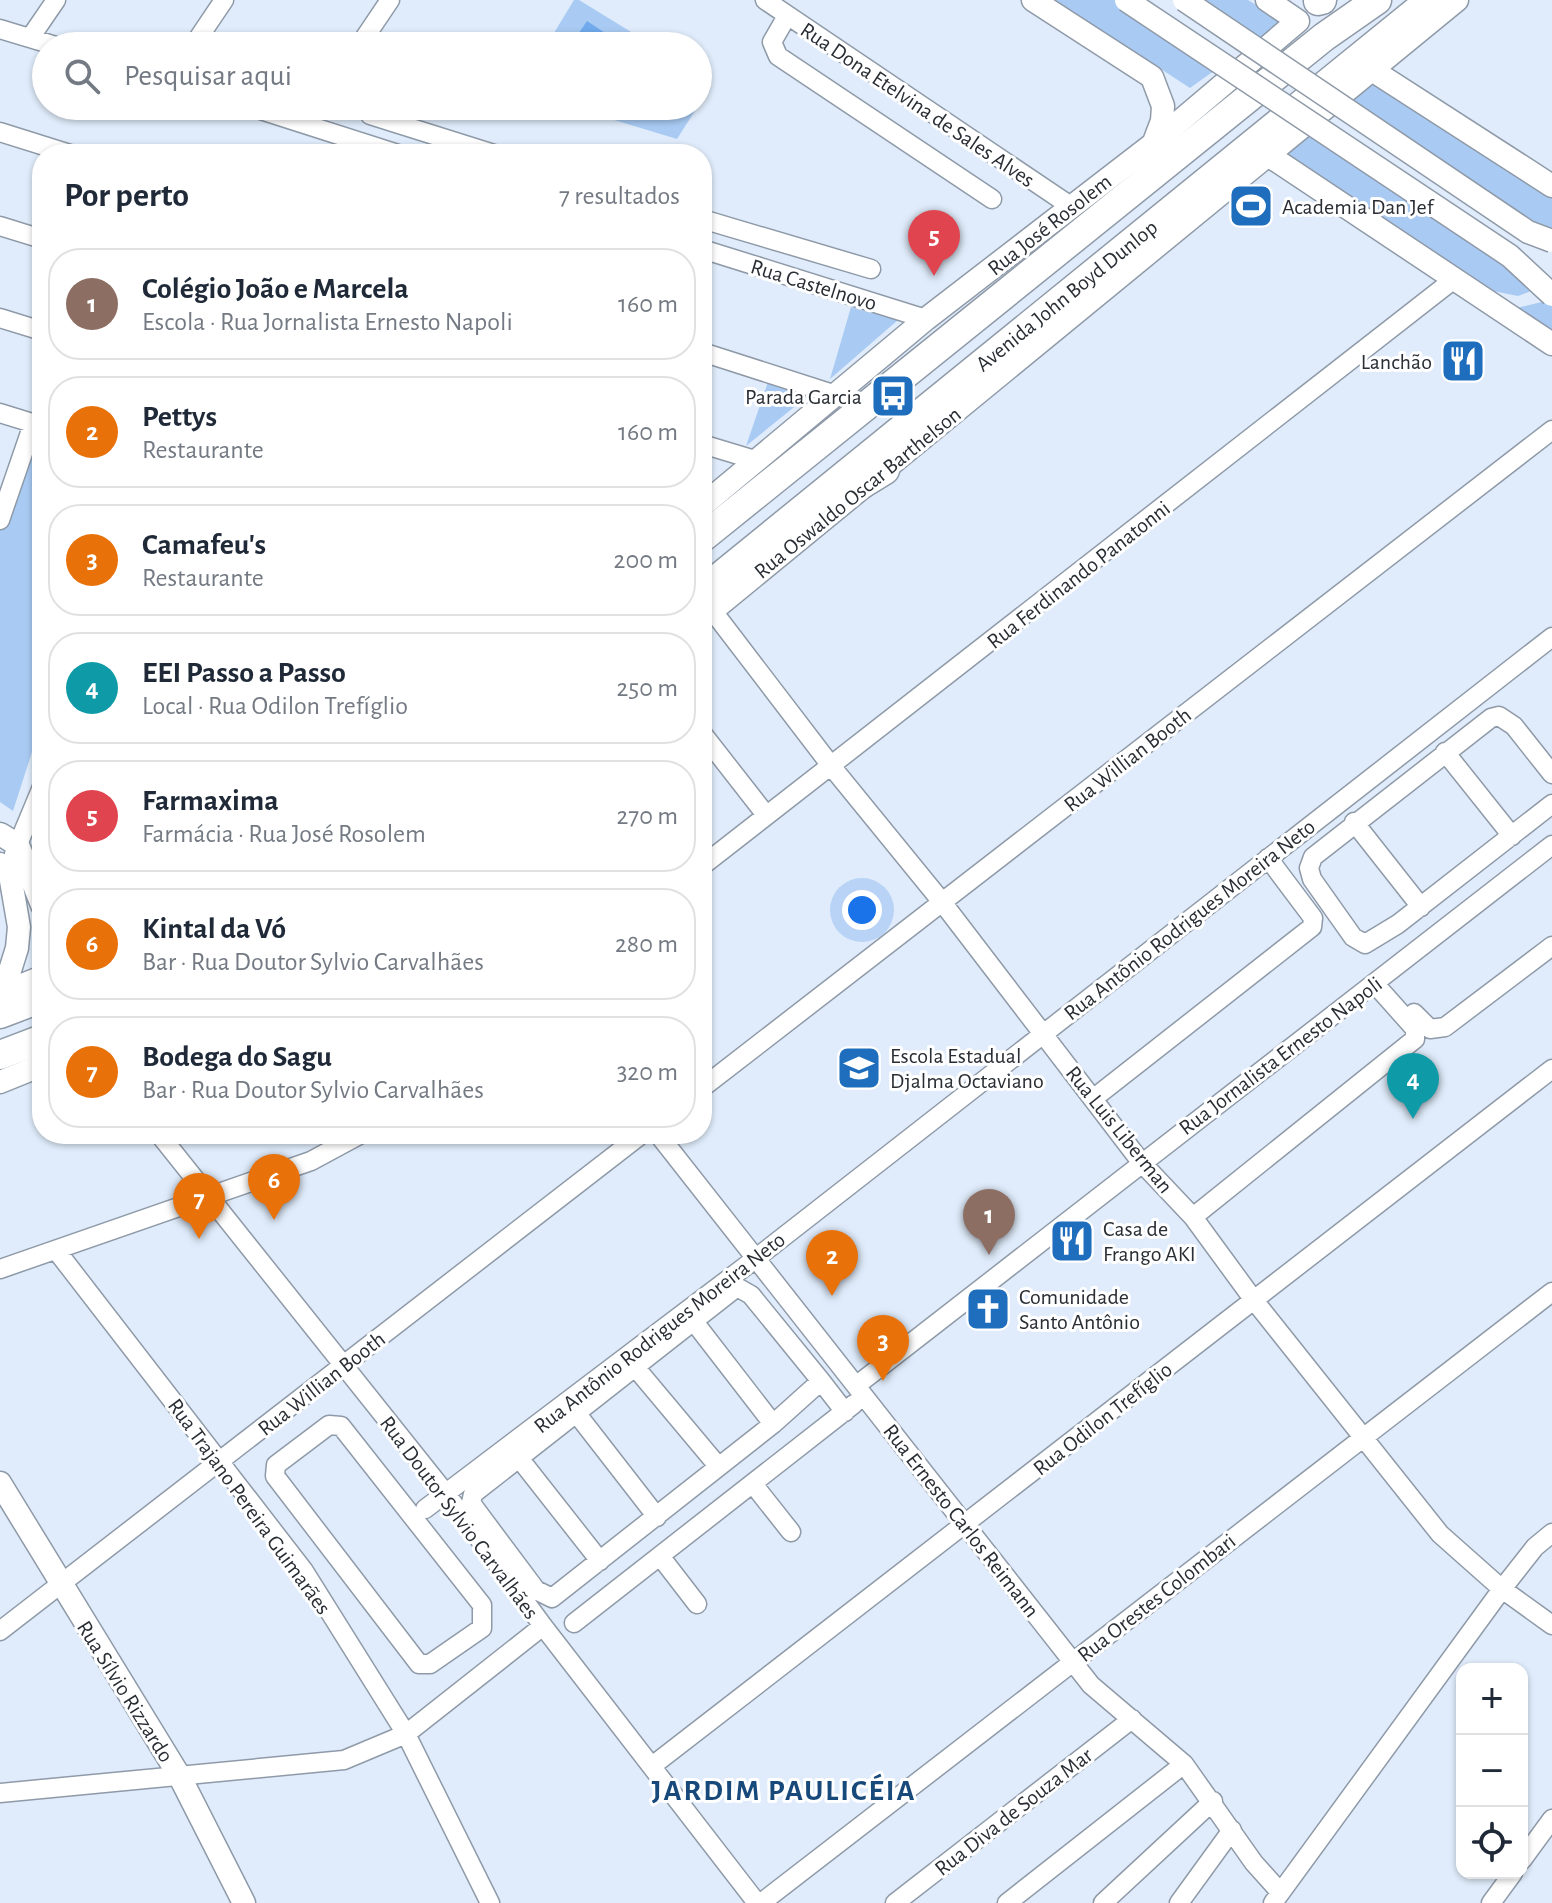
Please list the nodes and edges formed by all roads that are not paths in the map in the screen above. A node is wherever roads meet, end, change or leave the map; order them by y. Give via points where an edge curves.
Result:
1 (56, 0) edge
2 (224, 0) edge
3 (390, 0) edge
4 (765, 0) edge
5 (1033, 0) edge
6 (1126, 0) edge
7 (1184, 0) edge
8 (1267, 0) edge
9 (1320, 0) edge
10 (1377, 0) edge
11 (1430, 0) edge
12 (1457, 0) edge
13 (787, 16) junction
14 (1298, 21) junction
15 (0, 29) edge
16 (34, 32) edge
17 (202, 32) edge
18 (368, 32) edge
19 (32, 35) edge
20 (30, 38) joint
21 (1372, 70) junction
22 (296, 120) edge
23 (308, 120) edge
24 (386, 120) edge
25 (306, 123) junction
26 (0, 132) edge
27 (38, 144) edge
28 (349, 144) edge
29 (462, 144) edge
30 (1153, 144) junction
31 (1268, 155) junction
32 (1552, 186) edge
33 (992, 199) dead end
34 (1072, 207) junction
35 (712, 222) edge
36 (0, 226) edge
37 (32, 236) edge
38 (1552, 241) edge
39 (712, 252) edge
40 (871, 269) dead end
41 (1453, 280) junction
42 (1552, 295) edge
43 (0, 318) edge
44 (926, 319) junction
45 (32, 328) edge
46 (1552, 344) edge
47 (712, 355) edge
48 (833, 394) junction
49 (0, 413) edge
50 (32, 423) edge
51 (1552, 430) edge
52 (32, 439) edge
53 (712, 447) edge
54 (755, 460) junction
55 (885, 470) junction
56 (712, 497) edge
57 (1, 511) edge
58 (712, 530) edge
59 (744, 556) junction
60 (712, 597) edge
61 (712, 601) edge
62 (712, 615) edge
63 (1552, 637) edge
64 (712, 746) edge
65 (1445, 752) junction
66 (832, 767) junction
67 (1382, 770) junction
68 (1552, 774) edge
69 (1397, 788) junction
70 (1552, 804) edge
71 (32, 808) edge
72 (766, 815) junction
73 (1354, 822) junction
74 (1512, 836) junction
75 (9, 840) edge
76 (1552, 845) edge
77 (712, 851) edge
78 (1268, 858) junction
79 (5, 866) edge
80 (32, 885) edge
81 (942, 902) junction
82 (1421, 907) junction
83 (1552, 946) edge
84 (1378, 980) junction
85 (32, 983) edge
86 (32, 998) edge
87 (1, 1000) edge
88 (1042, 1032) junction
89 (32, 1043) edge
90 (0, 1055) edge
91 (32, 1069) edge
92 (1552, 1069) edge
93 (712, 1080) edge
94 (0, 1082) edge
95 (1094, 1098) junction
96 (167, 1144) edge
97 (342, 1144) edge
98 (629, 1144) edge
99 (666, 1144) edge
100 (1141, 1162) junction
101 (207, 1196) junction
102 (1193, 1217) junction
103 (56, 1250) junction
104 (755, 1259) junction
105 (0, 1269) edge
106 (1552, 1292) edge
107 (1253, 1299) junction
108 (695, 1323) junction
109 (631, 1362) junction
110 (343, 1366) junction
111 (821, 1381) junction
112 (861, 1390) junction
113 (845, 1412) junction
114 (577, 1414) junction
115 (773, 1424) junction
116 (1363, 1437) junction
117 (519, 1458) junction
118 (221, 1461) junction
119 (718, 1466) junction
120 (0, 1483) edge
121 (753, 1484) junction
122 (447, 1495) junction
123 (418, 1515) junction
124 (657, 1517) junction
125 (966, 1526) junction
126 (791, 1532) dead end
127 (1552, 1533) edge
128 (660, 1556) junction
129 (600, 1561) junction
130 (60, 1585) junction
131 (1502, 1589) junction
132 (697, 1604) dead end
133 (574, 1623) dead end
134 (1552, 1625) edge
135 (543, 1626) junction
136 (0, 1631) edge
137 (1072, 1662) junction
138 (1132, 1719) junction
139 (406, 1734) junction
140 (1184, 1764) junction
141 (652, 1766) junction
142 (180, 1777) junction
143 (0, 1793) edge
144 (1213, 1801) junction
145 (1552, 1819) edge
146 (1232, 1830) junction
147 (1528, 1852) edge
148 (1509, 1879) edge
149 (1276, 1898) edge
150 (244, 1903) edge
151 (490, 1903) edge
152 (759, 1903) edge
153 (895, 1903) edge
154 (1007, 1903) edge
155 (1103, 1903) edge
156 (1179, 1903) edge
157 (1491, 1903) edge

1 - 16 street
2 - 17 street
3 - 18 street
4 - 13 street, Rua Dona Etelvina de Sales Alves
5 - 30 street via 1152,77 1163,106
6 - 42 street, bridge via 1510,256
7 - 38 street, bridge via 1528,232
8 - 14 street
9 - 14 street, Rua José Rosolem
10 - 58 main road, Avenida John Boyd Dunlop via 1324,37
11 - 59 main road, Avenida John Boyd Dunlop
12 - 21 street, Rua Oswaldo Oscar Barthelson
13 - 33 street via 772,42 778,56
13 - 34 street, Rua Dona Etelvina de Sales Alves
14 - 30 street, Rua José Rosolem
15 - 20 street
19 - 20 street
21 - 31 street, Rua Oswaldo Oscar Barthelson
21 - 32 street
22 - 25 street
23 - 25 street
24 - 29 street
25 - 28 street
26 - 27 street
30 - 34 street, Rua José Rosolem
31 - 41 street
31 - 55 street, Rua Oswaldo Oscar Barthelson
34 - 44 street, Rua José Rosolem
35 - 40 street
36 - 37 street
39 - 44 street, Rua Castelnovo
41 - 46 street
41 - 66 street, Rua Ferdinando Panatonni
43 - 45 street
44 - 48 street, Rua José Rosolem
47 - 48 street
48 - 54 street, Rua José Rosolem
49 - 50 street
51 - 81 street, Rua Willian Booth
52 - 57 street
53 - 54 street
54 - 56 street, Rua José Rosolem
55 - 59 main road
55 - 61 street, Rua Oswaldo Oscar Barthelson
59 - 60 main road, Avenida John Boyd Dunlop
62 - 66 street, Rua Luis Liberman
63 - 67 street, Rua Antônio Rodrigues Moreira Neto
64 - 72 street
65 - 68 street via 1499,716 1514,726
65 - 69 street
65 - 74 street
66 - 72 street, Rua Ferdinando Panatonni
66 - 81 street, Rua Luis Liberman
67 - 69 street
67 - 78 street, Rua Antônio Rodrigues Moreira Neto
69 - 73 street
70 - 74 street
71 - 75 street
72 - 77 street, Rua Ferdinando Panatonni
73 - 82 street
73 - 82 street via 1313,857 1309,868 1353,937 1361,944 1375,940
74 - 82 street
75 - 79 street
75 - 80 street
76 - 84 street, Rua Jornalista Ernesto Napoli
78 - 88 street, Rua Antônio Rodrigues Moreira Neto
78 - 95 street via 1313,918 1312,927
79 - 87 street via 19,927
81 - 88 street, Rua Luis Liberman
81 - 93 street, Rua Willian Booth
83 - 84 street via 1441,1029 1426,1028
84 - 100 street, Rua Jornalista Ernesto Napoli
84 - 102 street via 1415,1029 1415,1039
85 - 87 street
86 - 87 main road
88 - 95 street, Rua Luis Liberman
88 - 104 street, Rua Antônio Rodrigues Moreira Neto
89 - 90 main road
91 - 94 street
92 - 107 street, Rua Odilon Trefíglio
95 - 100 street, Rua Luis Liberman
96 - 101 street, Rua Doutor Sylvio Carvalhães
97 - 101 street via 311,1161
98 - 110 street, Rua Willian Booth
99 - 104 street, Rua Ernesto Carlos Reimann
100 - 102 street, Rua Luis Liberman
100 - 112 street, Rua Jornalista Ernesto Napoli
101 - 103 street
101 - 110 street, Rua Doutor Sylvio Carvalhães
102 - 107 street, Rua Luis Liberman
103 - 105 street
103 - 118 street, Rua Trajano Pereira Guimarães
104 - 109 street, Rua Antônio Rodrigues Moreira Neto
104 - 112 street, Rua Ernesto Carlos Reimann
106 - 116 street, Rua Orestes Colombari
107 - 116 street, Rua Luis Liberman
107 - 125 street, Rua Odilon Trefíglio
108 - 109 street
108 - 111 street via 743,1287
108 - 115 street
109 - 114 street
109 - 119 street
109 - 122 street, Rua Antônio Rodrigues Moreira Neto
110 - 118 street, Rua Willian Booth
110 - 122 street, Rua Doutor Sylvio Carvalhães
111 - 113 street
111 - 115 street
112 - 113 street, Rua Jornalista Ernesto Napoli
112 - 125 street, Rua Ernesto Carlos Reimann
113 - 121 street, Rua Jornalista Ernesto Napoli
114 - 117 street
114 - 124 street
115 - 119 street
116 - 131 street, Rua Luis Liberman via 1440,1534
116 - 137 street, Rua Orestes Colombari
117 - 129 street
117 - 129 street via 471,1500 536,1590 552,1598
118 - 130 street, Rua Willian Booth
118 - 139 street, Rua Trajano Pereira Guimarães via 304,1571
119 - 124 street
120 - 130 street, Rua Sílvio Rizzardo
121 - 126 street
121 - 128 street, Rua Jornalista Ernesto Napoli
122 - 123 street, Rua Antônio Rodrigues Moreira Neto
122 - 135 street, Rua Doutor Sylvio Carvalhães
123 - 123 street via 339,1425 322,1429 274,1468 289,1495 424,1665 482,1628 484,1613
124 - 129 street
125 - 137 street, Rua Ernesto Carlos Reimann
125 - 141 street, Rua Odilon Trefíglio
127 - 131 street
128 - 132 street
128 - 133 street, Rua Jornalista Ernesto Napoli
130 - 136 street, Rua Willian Booth
130 - 142 street, Rua Sílvio Rizzardo
131 - 134 street, Rua Luis Liberman
131 - 149 street
135 - 139 street
135 - 141 street, Rua Doutor Sylvio Carvalhães
137 - 138 street, Rua Ernesto Carlos Reimann
137 - 152 street, Rua Orestes Colombari
138 - 140 street, Rua Ernesto Carlos Reimann
138 - 153 street, Rua Diva de Souza Mar
139 - 142 street via 359,1755 319,1765
139 - 151 street, Rua Trajano Pereira Guimarães
140 - 144 street, Rua Ernesto Carlos Reimann
140 - 154 street
141 - 152 street, Rua Doutor Sylvio Carvalhães
142 - 143 street
142 - 150 street, Rua Sílvio Rizzardo
144 - 146 street, Rua Ernesto Carlos Reimann
144 - 155 street
145 - 147 street
146 - 149 street, Rua Ernesto Carlos Reimann
146 - 156 street
148 - 157 street

